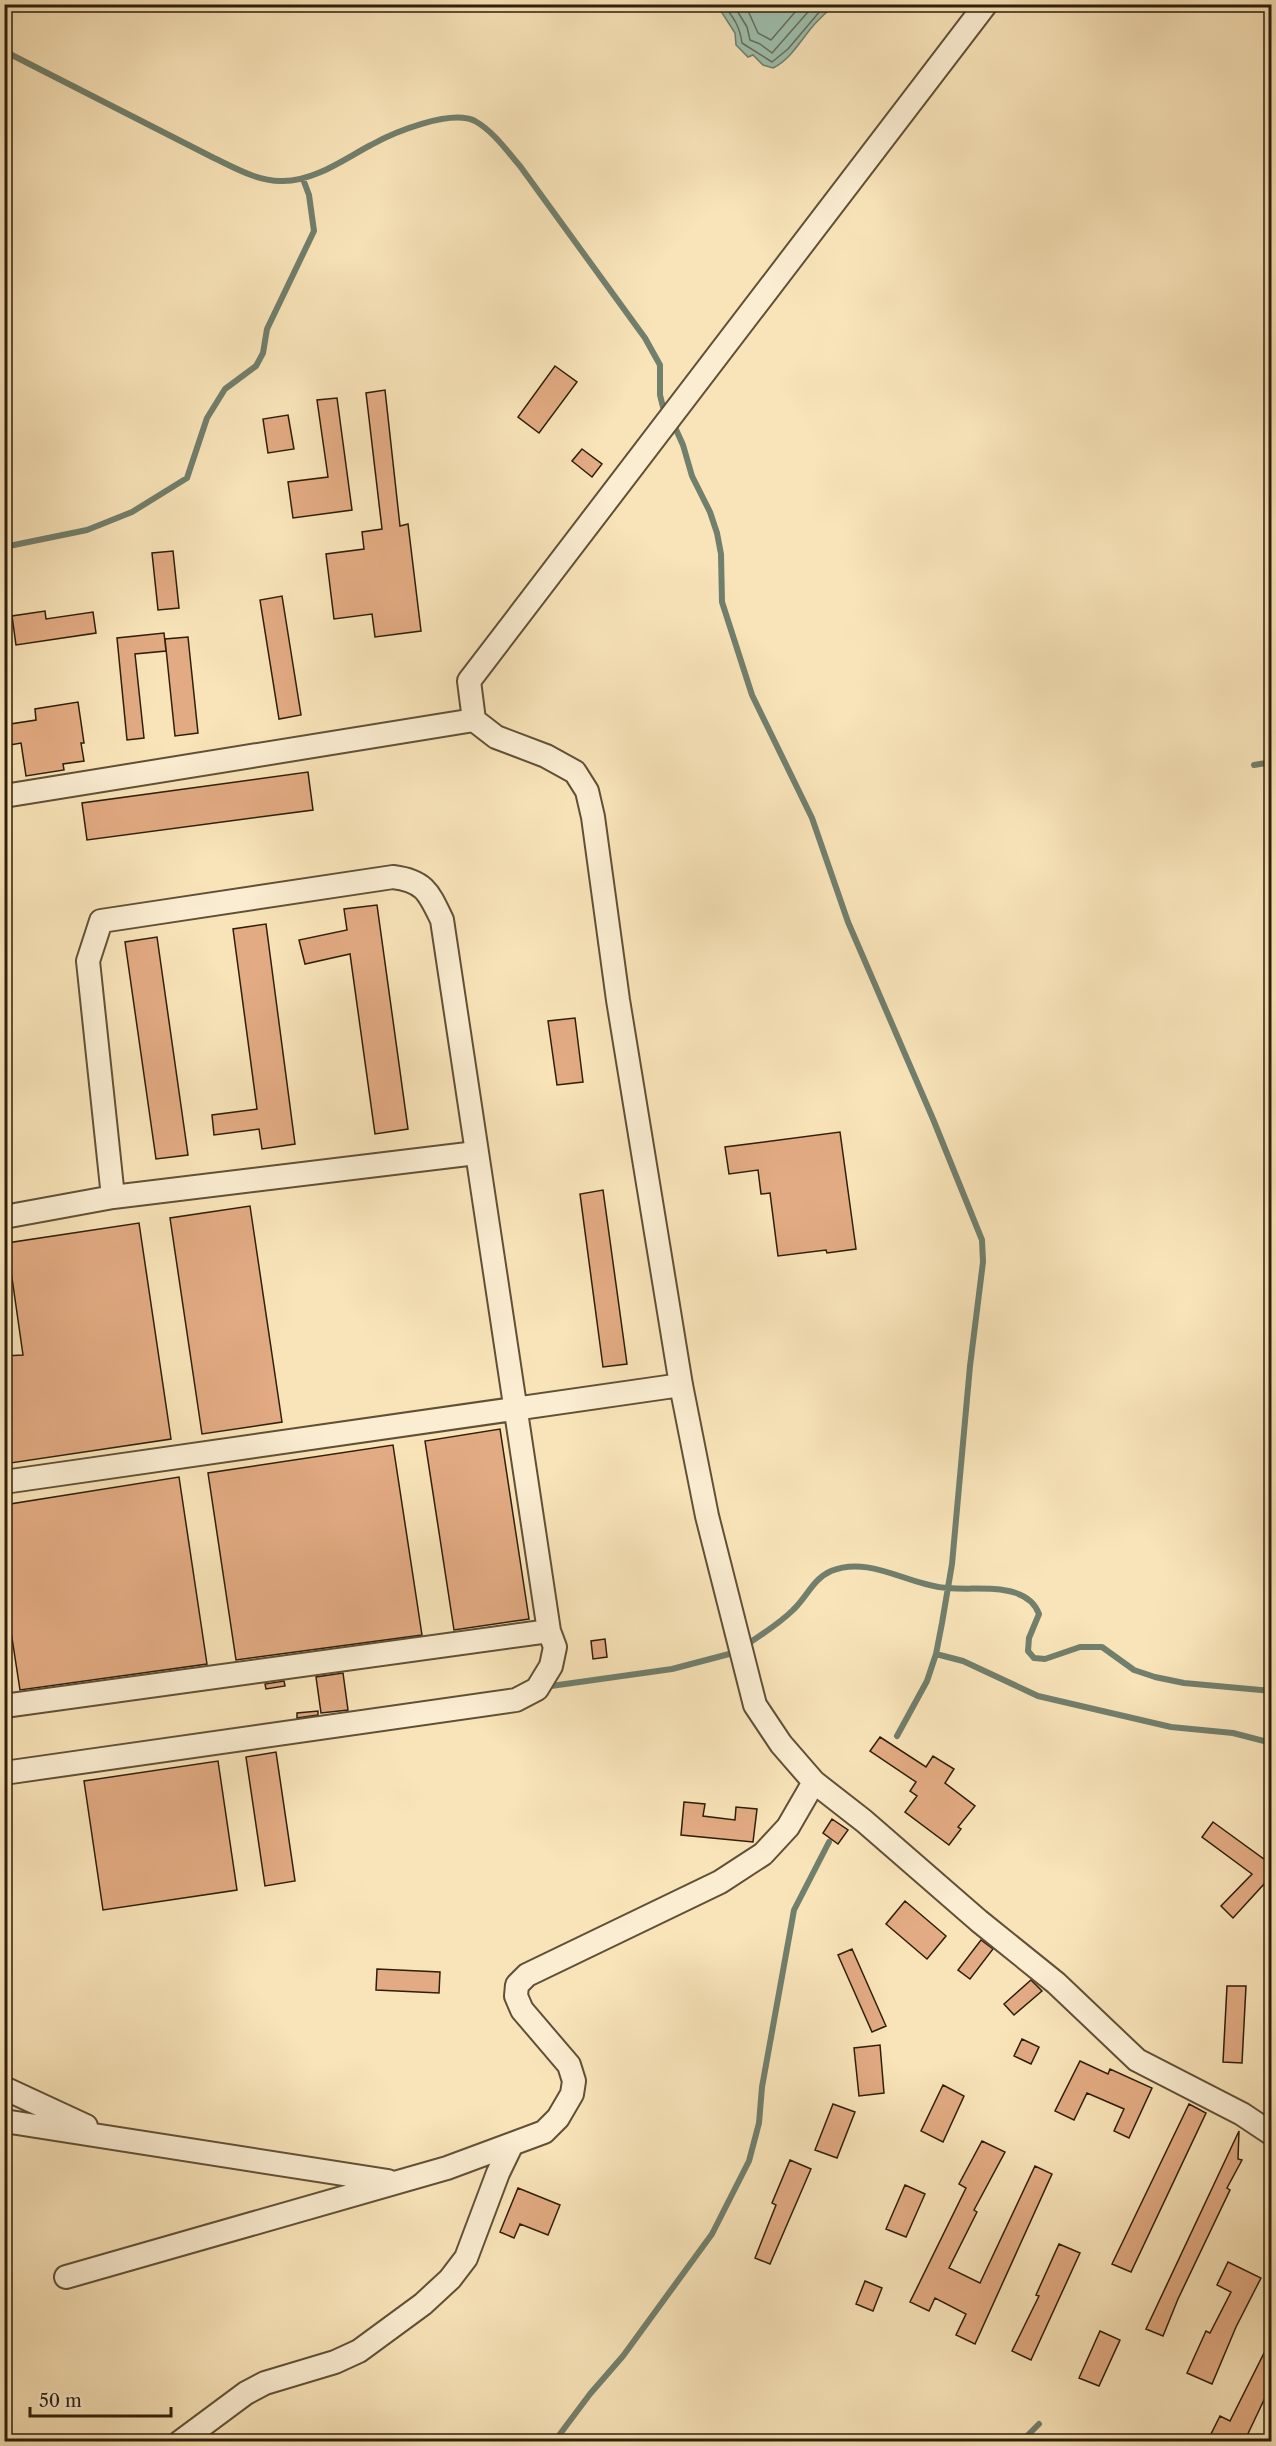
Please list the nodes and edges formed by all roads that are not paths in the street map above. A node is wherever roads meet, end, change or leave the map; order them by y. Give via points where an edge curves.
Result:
1 (986, 4) edge
2 (474, 720) junction
3 (8, 799) edge
4 (476, 1153) junction
5 (113, 1197) junction
6 (4, 1217) edge
7 (681, 1385) junction
8 (514, 1409) junction
9 (4, 1482) edge
10 (549, 1631) junction
11 (4, 1706) edge
12 (4, 1773) edge
13 (813, 1782) junction
14 (4, 2088) edge
15 (4, 2121) edge
16 (1272, 2134) edge
17 (110, 2137) junction
18 (512, 2144) junction
19 (397, 2183) junction
20 (66, 2277) dead end
21 (180, 2442) edge

1 - 2 street via 469,681
2 - 3 street
2 - 7 street via 496,737 575,772 587,791
4 - 5 street
4 - 5 street via 442,920 428,890 409,879 393,877 101,921 88,961
4 - 8 street
5 - 6 street
7 - 8 street
7 - 13 street via 707,1516 755,1705
8 - 9 street
8 - 10 street
10 - 11 street
10 - 12 street via 555,1647 551,1666 537,1689 516,1700
13 - 16 street via 1056,1983 1137,2060 1242,2114
13 - 18 street via 788,1827 763,1854 720,1882 527,1975 517,1985 516,1996 522,2010 569,2065 574,2081 572,2094 558,2118 544,2132
14 - 17 street
15 - 17 street
17 - 19 street
18 - 19 street
18 - 21 street via 466,2258 423,2304 359,2351 265,2382
19 - 20 street

